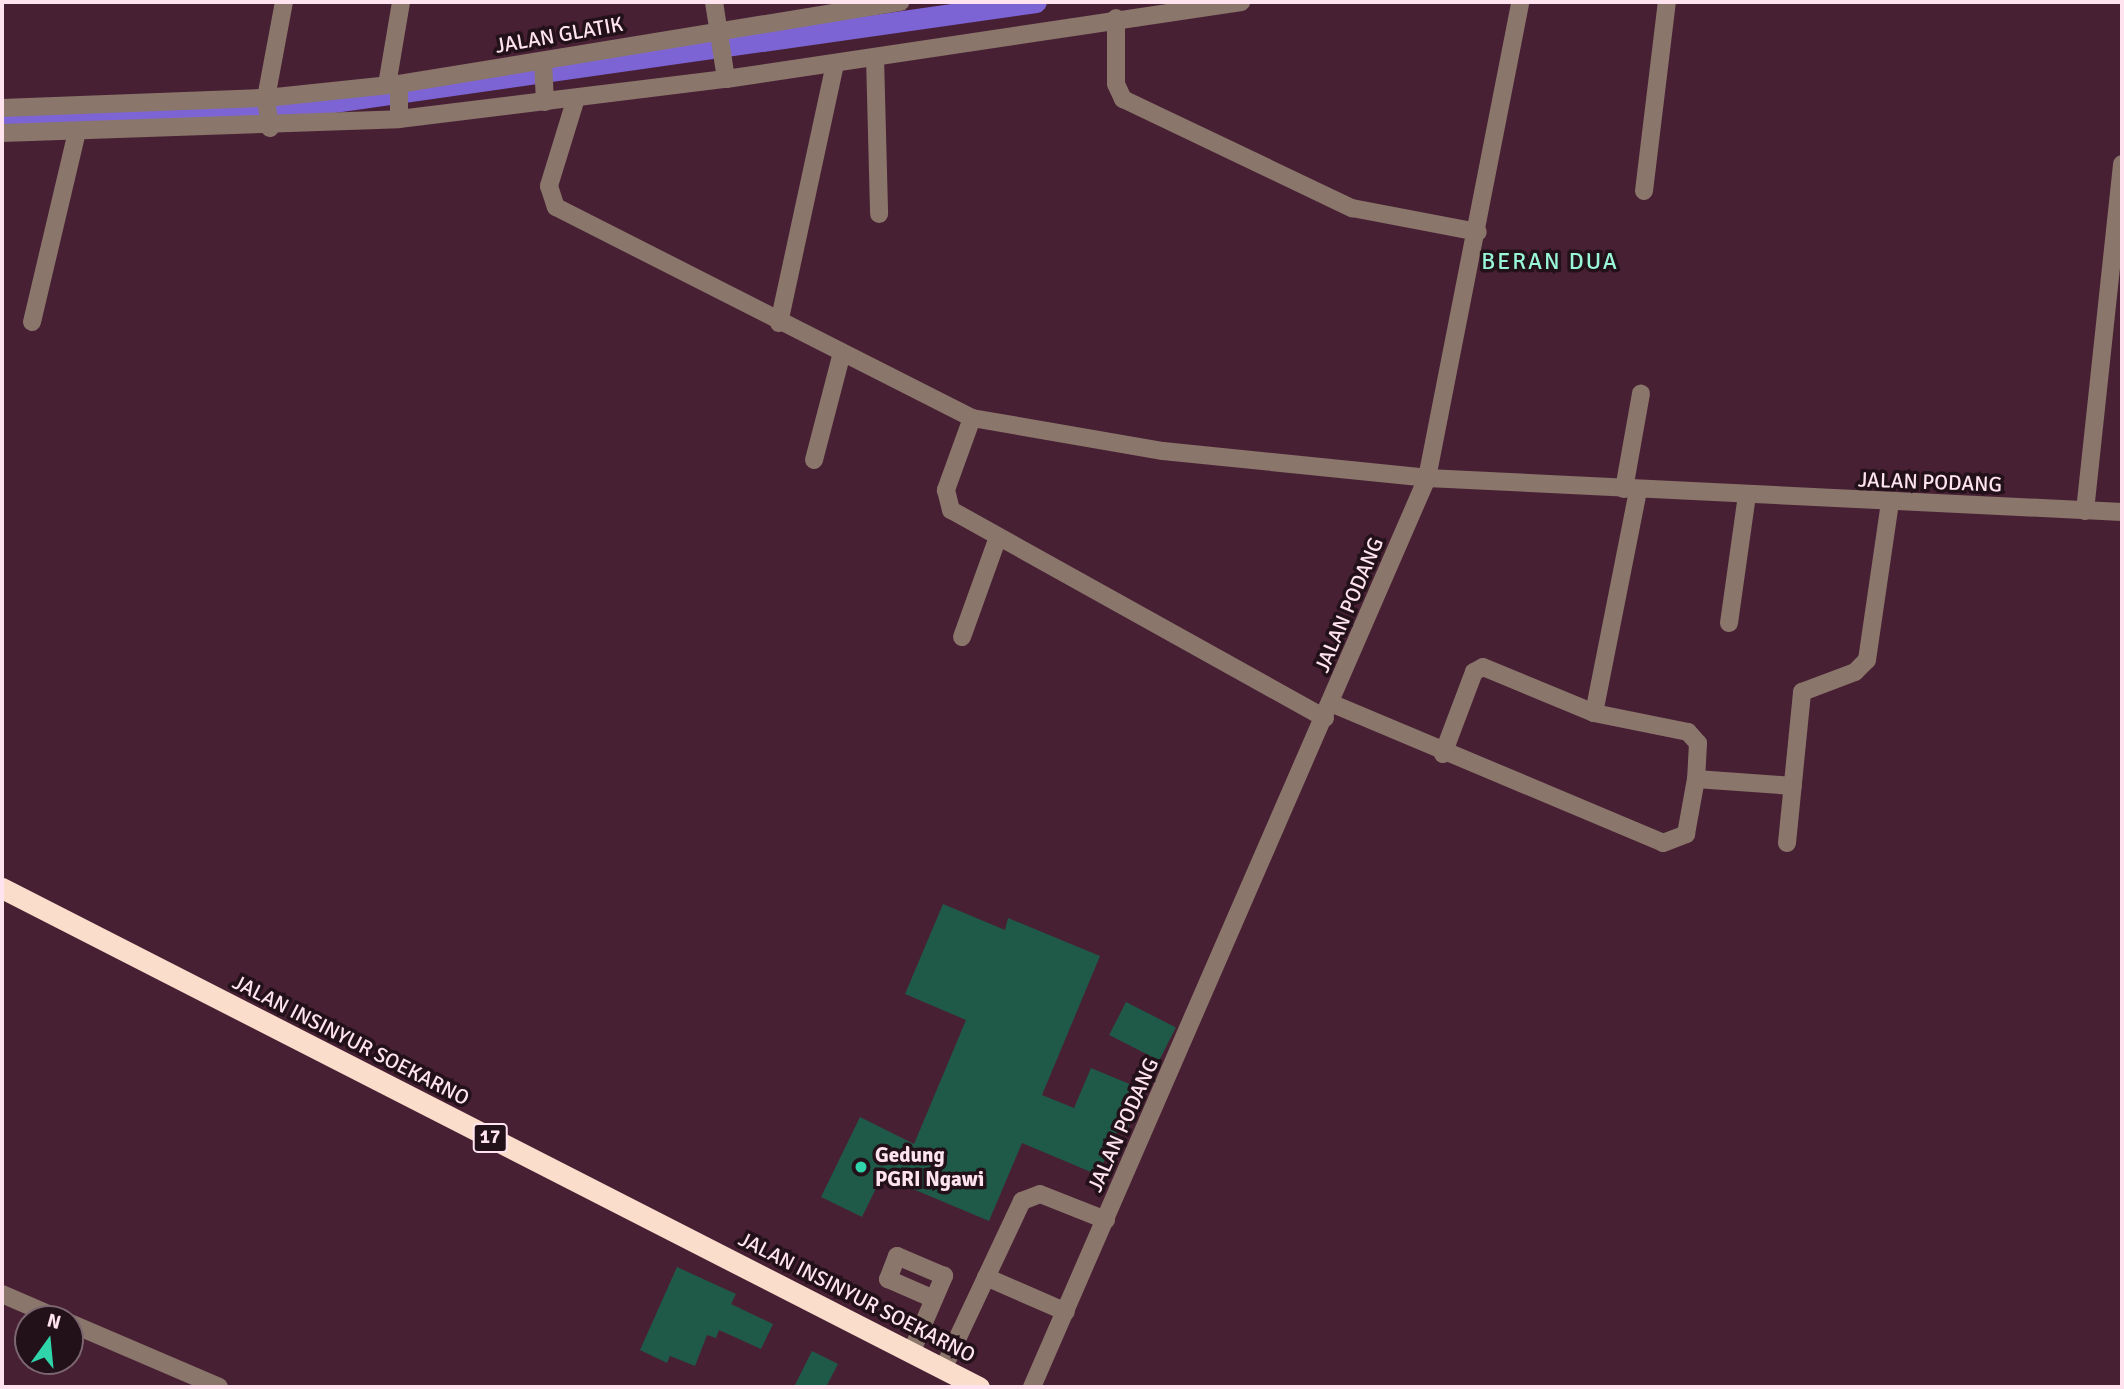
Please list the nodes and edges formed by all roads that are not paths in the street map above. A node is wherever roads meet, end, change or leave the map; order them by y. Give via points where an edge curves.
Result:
1 (284, 2) edge
2 (401, 2) edge
3 (714, 2) edge
4 (900, 2) edge
5 (1241, 2) edge
6 (1520, 2) edge
7 (1667, 2) edge
8 (842, 6) edge
9 (1153, 7) edge
10 (1116, 19) junction
11 (718, 35) junction
12 (875, 57) junction
13 (835, 63) junction
14 (543, 65) junction
15 (724, 70) junction
16 (395, 86) junction
17 (545, 95) junction
18 (576, 98) junction
19 (267, 99) junction
20 (2, 108) edge
21 (399, 114) junction
22 (270, 124) junction
23 (78, 131) junction
24 (2, 134) edge
25 (2122, 164) edge
26 (1644, 191) dead end
27 (878, 214) dead end
28 (1478, 232) junction
29 (2118, 245) edge
30 (32, 322) dead end
31 (779, 323) junction
32 (841, 356) junction
33 (1641, 394) dead end
34 (972, 418) junction
35 (814, 460) dead end
36 (1427, 478) junction
37 (1631, 490) junction
38 (1747, 495) junction
39 (1890, 503) junction
40 (2085, 510) junction
41 (2122, 512) edge
42 (998, 537) junction
43 (1729, 623) dead end
44 (962, 637) dead end
45 (1329, 711) junction
46 (1594, 713) junction
47 (1443, 754) junction
48 (1696, 779) junction
49 (1793, 786) junction
50 (1787, 843) dead end
51 (2, 888) edge
52 (1106, 1220) junction
53 (986, 1277) junction
54 (2, 1294) edge
55 (934, 1299) dead end
56 (28, 1305) edge
57 (1066, 1312) junction
58 (84, 1329) edge
59 (911, 1353) junction
60 (943, 1369) junction
61 (219, 1387) edge
62 (979, 1387) edge
63 (1032, 1387) edge

1 - 19 street
2 - 16 street
3 - 11 street
4 - 8 street, JALAN GLATIK
5 - 9 street
6 - 28 street
7 - 26 street
8 - 11 street, JALAN GLATIK
9 - 10 street
10 - 12 street
10 - 28 street via 1116,84 1123,99 1352,208
11 - 14 street, JALAN GLATIK
11 - 15 street
12 - 13 street
12 - 27 street
13 - 15 street
13 - 31 street
14 - 16 street, JALAN GLATIK
14 - 17 street
15 - 18 street
16 - 19 street, JALAN GLATIK
16 - 21 street
17 - 18 street
17 - 21 street
18 - 31 street via 549,186 555,207
19 - 20 street, JALAN GLATIK
19 - 22 street
21 - 22 street
22 - 23 street
23 - 24 street
23 - 30 street
25 - 29 street
28 - 36 street
29 - 40 street
31 - 32 street
32 - 34 street
32 - 35 street
33 - 37 street
34 - 36 street via 1163,451
34 - 42 street via 945,496 951,510
36 - 37 street, JALAN PODANG
36 - 45 street, JALAN PODANG
37 - 38 street, JALAN PODANG
37 - 46 street
38 - 39 street, JALAN PODANG
38 - 43 street
39 - 40 street, JALAN PODANG
39 - 49 street via 1867,660 1855,672 1802,692
40 - 41 street, JALAN PODANG
42 - 44 street
42 - 45 street
45 - 47 street
45 - 52 street, JALAN PODANG
46 - 47 street via 1483,667 1474,672
46 - 48 street via 1688,732 1698,743
47 - 48 street via 1663,843 1686,834
48 - 49 street
49 - 50 street
51 - 59 highway, JALAN INSINYUR SOEKARNO / 17
52 - 53 street via 1030,1194
52 - 57 street, JALAN PODANG
53 - 57 street
53 - 60 street
54 - 56 street
55 - 59 street
57 - 63 street, JALAN PODANG
58 - 61 street
59 - 60 highway, JALAN INSINYUR SOEKARNO / 17
60 - 62 highway, JALAN INSINYUR SOEKARNO / 17

